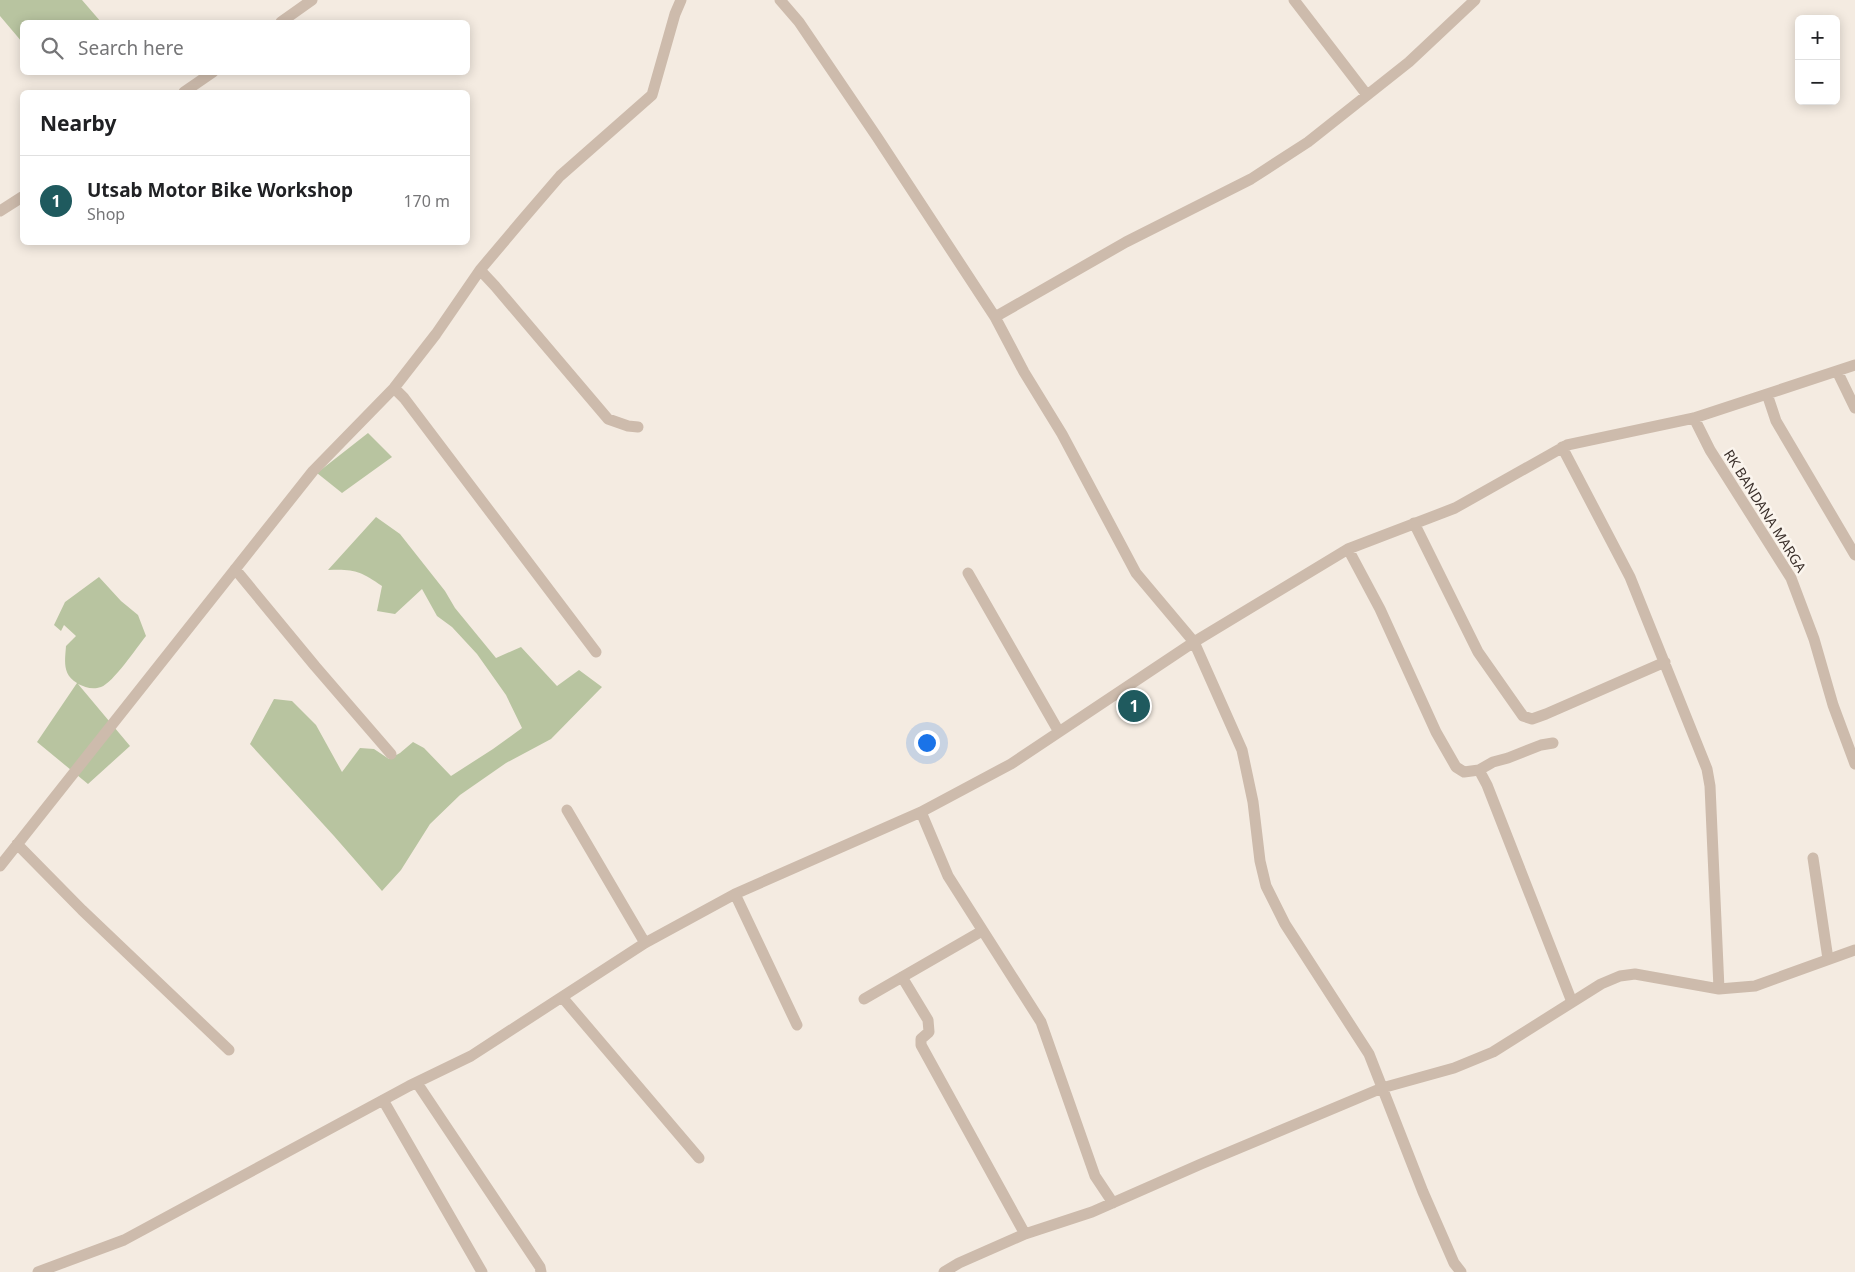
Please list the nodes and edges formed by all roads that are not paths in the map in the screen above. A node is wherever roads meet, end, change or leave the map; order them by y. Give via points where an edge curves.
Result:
1 (312, 0) edge
2 (682, 0) edge
3 (780, 0) edge
4 (1294, 0) edge
5 (1476, 0) edge
6 (285, 20) edge
7 (209, 75) edge
8 (187, 90) edge
9 (1367, 96) junction
10 (20, 198) edge
11 (0, 211) edge
12 (480, 270) junction
13 (995, 317) junction
14 (1855, 365) edge
15 (1837, 371) junction
16 (394, 388) junction
17 (1767, 394) junction
18 (1855, 408) edge
19 (1694, 418) junction
20 (638, 427) dead end
21 (1562, 448) junction
22 (1414, 523) junction
23 (1348, 549) junction
24 (1855, 555) edge
25 (235, 569) junction
26 (968, 573) dead end
27 (1194, 642) junction
28 (596, 652) dead end
29 (1665, 662) junction
30 (1059, 732) junction
31 (1552, 743) dead end
32 (391, 754) dead end
33 (1855, 764) edge
34 (1479, 770) junction
35 (567, 810) dead end
36 (921, 812) junction
37 (17, 844) junction
38 (1813, 858) dead end
39 (0, 866) edge
40 (735, 894) junction
41 (982, 931) junction
42 (644, 943) junction
43 (1855, 950) edge
44 (1828, 959) junction
45 (902, 977) junction
46 (1720, 989) junction
47 (562, 997) junction
48 (864, 999) dead end
49 (1572, 1002) junction
50 (796, 1025) dead end
51 (229, 1050) dead end
52 (417, 1082) junction
53 (1382, 1088) junction
54 (383, 1100) junction
55 (699, 1158) dead end
56 (1113, 1203) junction
57 (1025, 1234) junction
58 (38, 1272) edge
59 (482, 1272) edge
60 (541, 1272) edge
61 (944, 1272) edge
62 (1461, 1272) edge

1 - 6 street
2 - 12 street via 652,95 560,176
3 - 13 street via 799,22
4 - 9 street
5 - 9 street
7 - 8 street
9 - 13 street via 1308,142 1251,179 1126,242
10 - 11 street
12 - 16 street
12 - 20 street via 608,419
13 - 27 street via 1136,573
14 - 15 street
15 - 17 street
15 - 18 street
16 - 25 street via 313,471
16 - 28 street
17 - 19 street
17 - 24 street via 1776,421
19 - 21 street
19 - 33 street, RK BANDANA MARGA via 1710,450 1790,578 1814,639 1832,704
21 - 22 street via 1455,508
21 - 29 street via 1630,578
22 - 23 street
22 - 29 street via 1478,652 1523,716 1532,719 1546,714
23 - 27 street
23 - 34 street via 1456,768 1464,772
25 - 32 street
25 - 37 street
26 - 30 street
27 - 30 street
27 - 53 street via 1242,750 1266,886 1285,924 1369,1054
29 - 46 street via 1708,769
30 - 36 street via 1012,764
31 - 34 street via 1493,762
34 - 49 street
35 - 42 street
36 - 40 street
36 - 41 street via 948,876
37 - 39 street
37 - 51 street
38 - 44 street
40 - 42 street
40 - 50 street
41 - 45 street
41 - 56 street via 1041,1022 1095,1176
42 - 47 street
43 - 44 street
44 - 46 street via 1755,986
45 - 48 street
45 - 57 street via 928,1020 929,1032 921,1039 921,1045
46 - 49 street via 1635,974 1601,984
47 - 52 street via 471,1056
47 - 55 street
49 - 53 street via 1493,1052 1454,1068
52 - 54 street
52 - 60 street
53 - 56 street
53 - 62 street via 1423,1192
54 - 58 street via 124,1240
54 - 59 street
56 - 57 street
57 - 61 street

